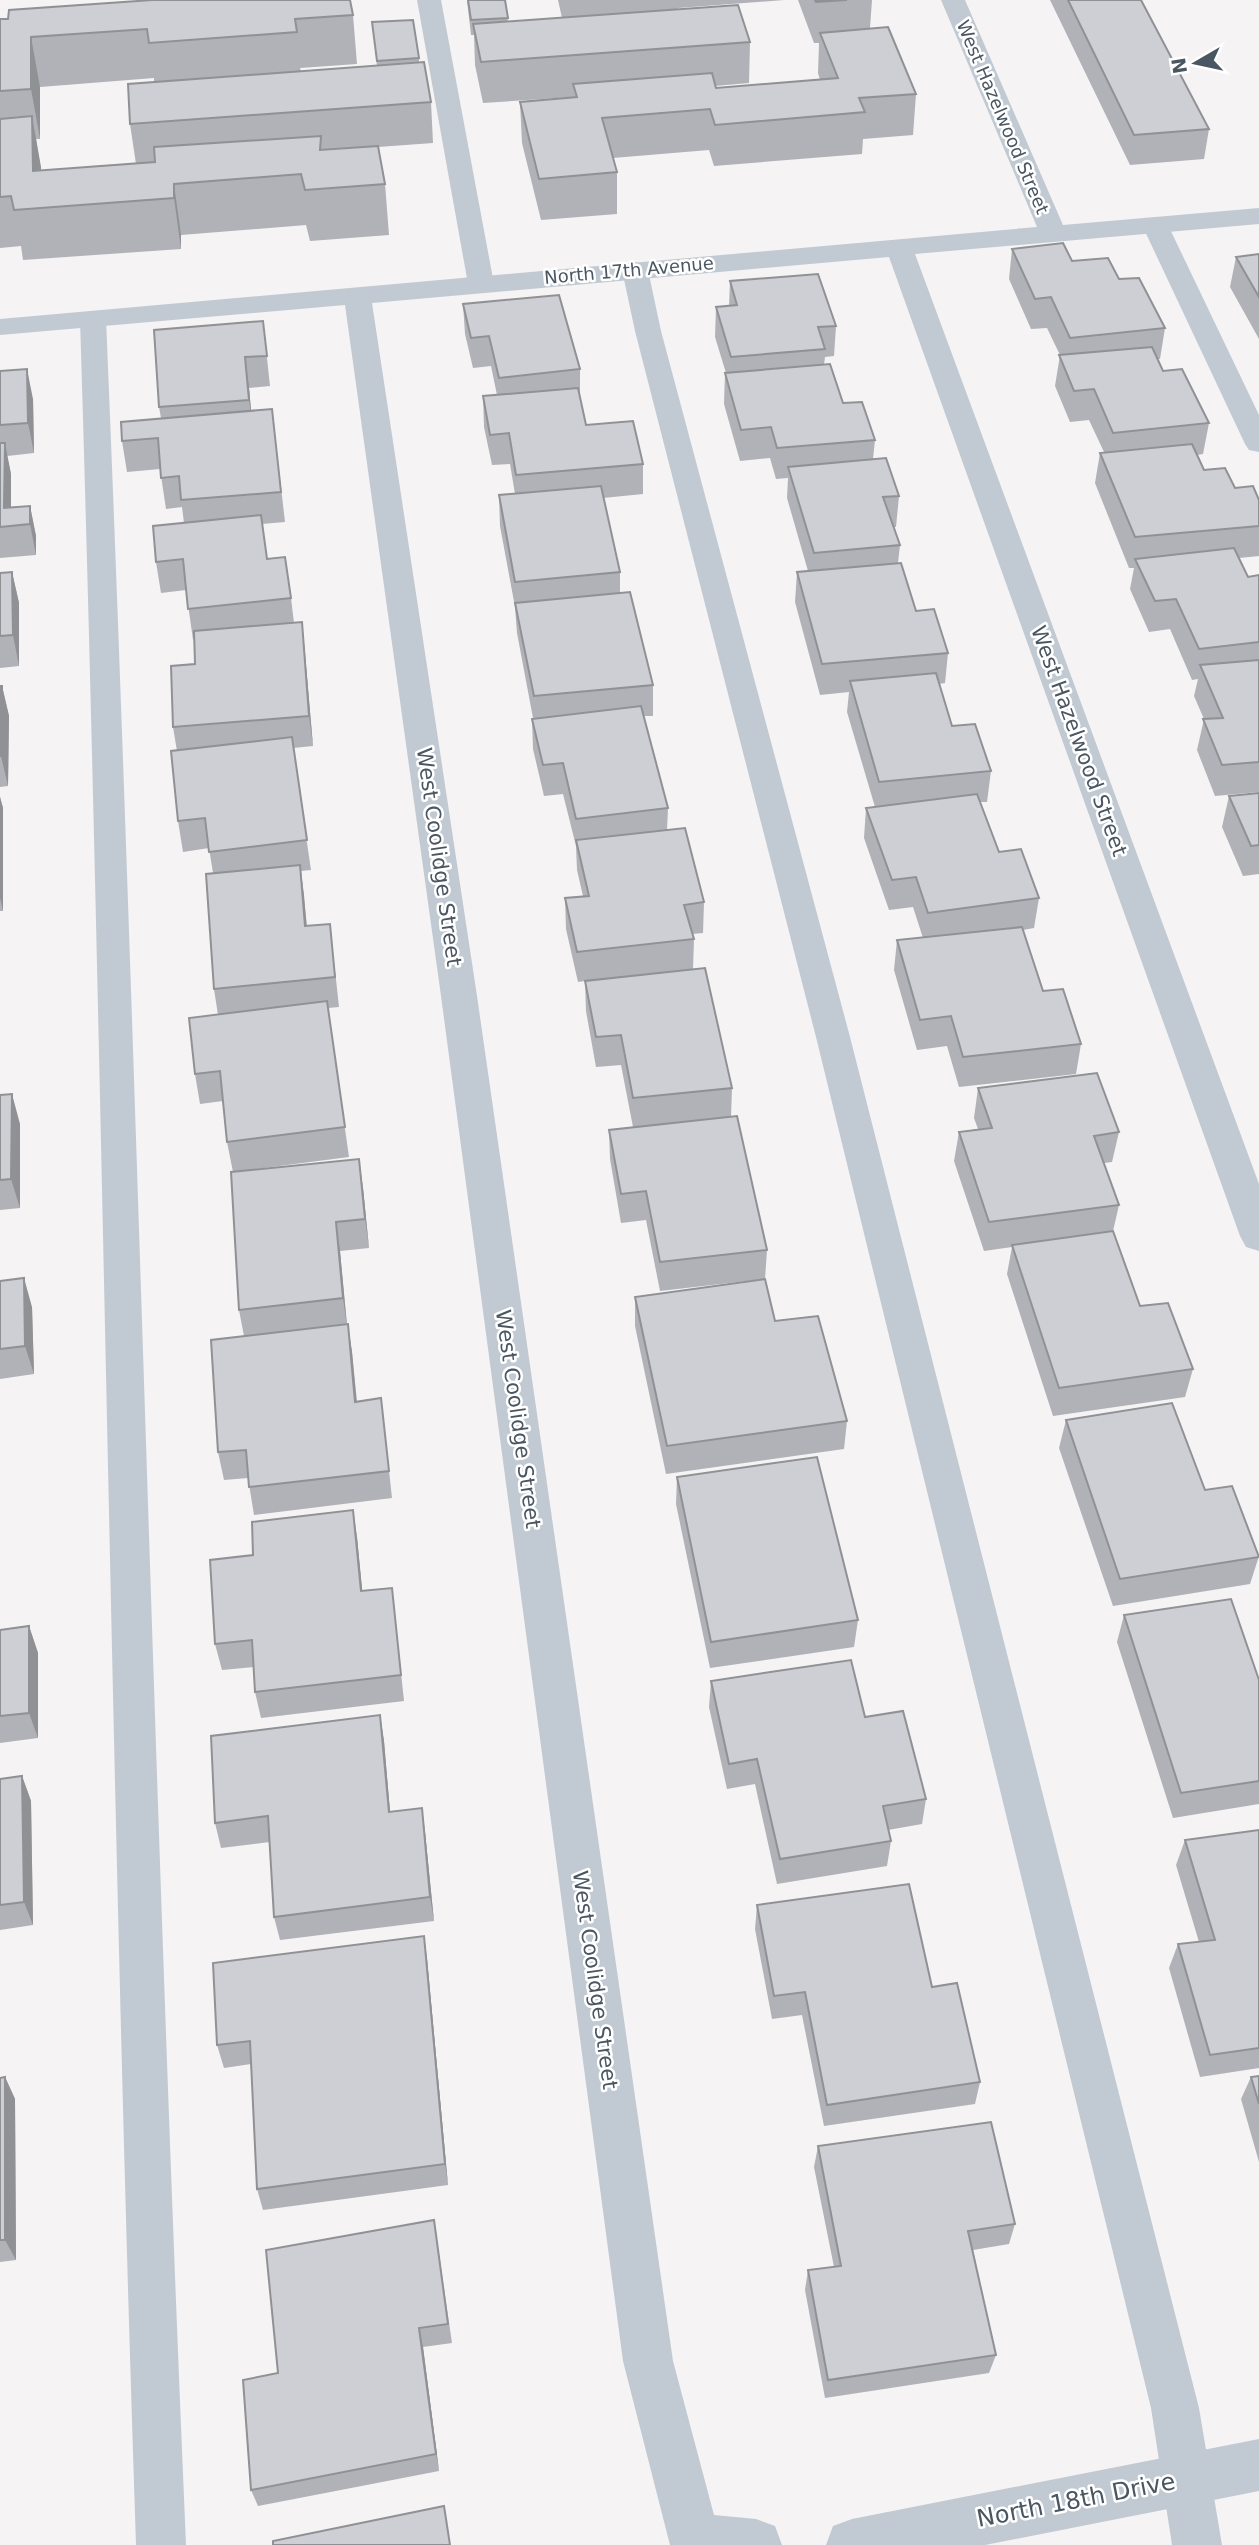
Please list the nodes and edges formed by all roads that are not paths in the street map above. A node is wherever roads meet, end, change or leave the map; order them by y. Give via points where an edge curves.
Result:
1 (429, 0) edge
2 (953, 0) edge
3 (1259, 216) edge
4 (1155, 225) junction
5 (1053, 234) junction
6 (899, 247) junction
7 (635, 270) junction
8 (481, 284) junction
9 (357, 295) junction
10 (93, 319) junction
11 (0, 327) edge
12 (1249, 399) edge
13 (1259, 444) edge
14 (1259, 1236) edge
15 (1259, 2465) edge
16 (1187, 2478) junction
17 (162, 2545) edge
18 (756, 2545) edge
19 (852, 2545) edge
20 (1197, 2545) edge

1 - 8 lane
2 - 5 street, West Hazelwood Street
3 - 4 street, North 17th Avenue
4 - 5 street, North 17th Avenue
4 - 12 lane
5 - 6 street, North 17th Avenue
6 - 7 street, North 17th Avenue
6 - 14 street, West Hazelwood Street
7 - 8 street, North 17th Avenue
7 - 16 lane via 840,1064 1172,2395
8 - 9 street, North 17th Avenue
9 - 10 street, North 17th Avenue
9 - 18 street, West Coolidge Street via 648,2361 694,2539
10 - 11 street, North 17th Avenue
10 - 17 lane via 114,898 143,2078
12 - 13 lane
15 - 16 street, North 18th Drive
16 - 19 street, North 18th Drive
16 - 20 lane

